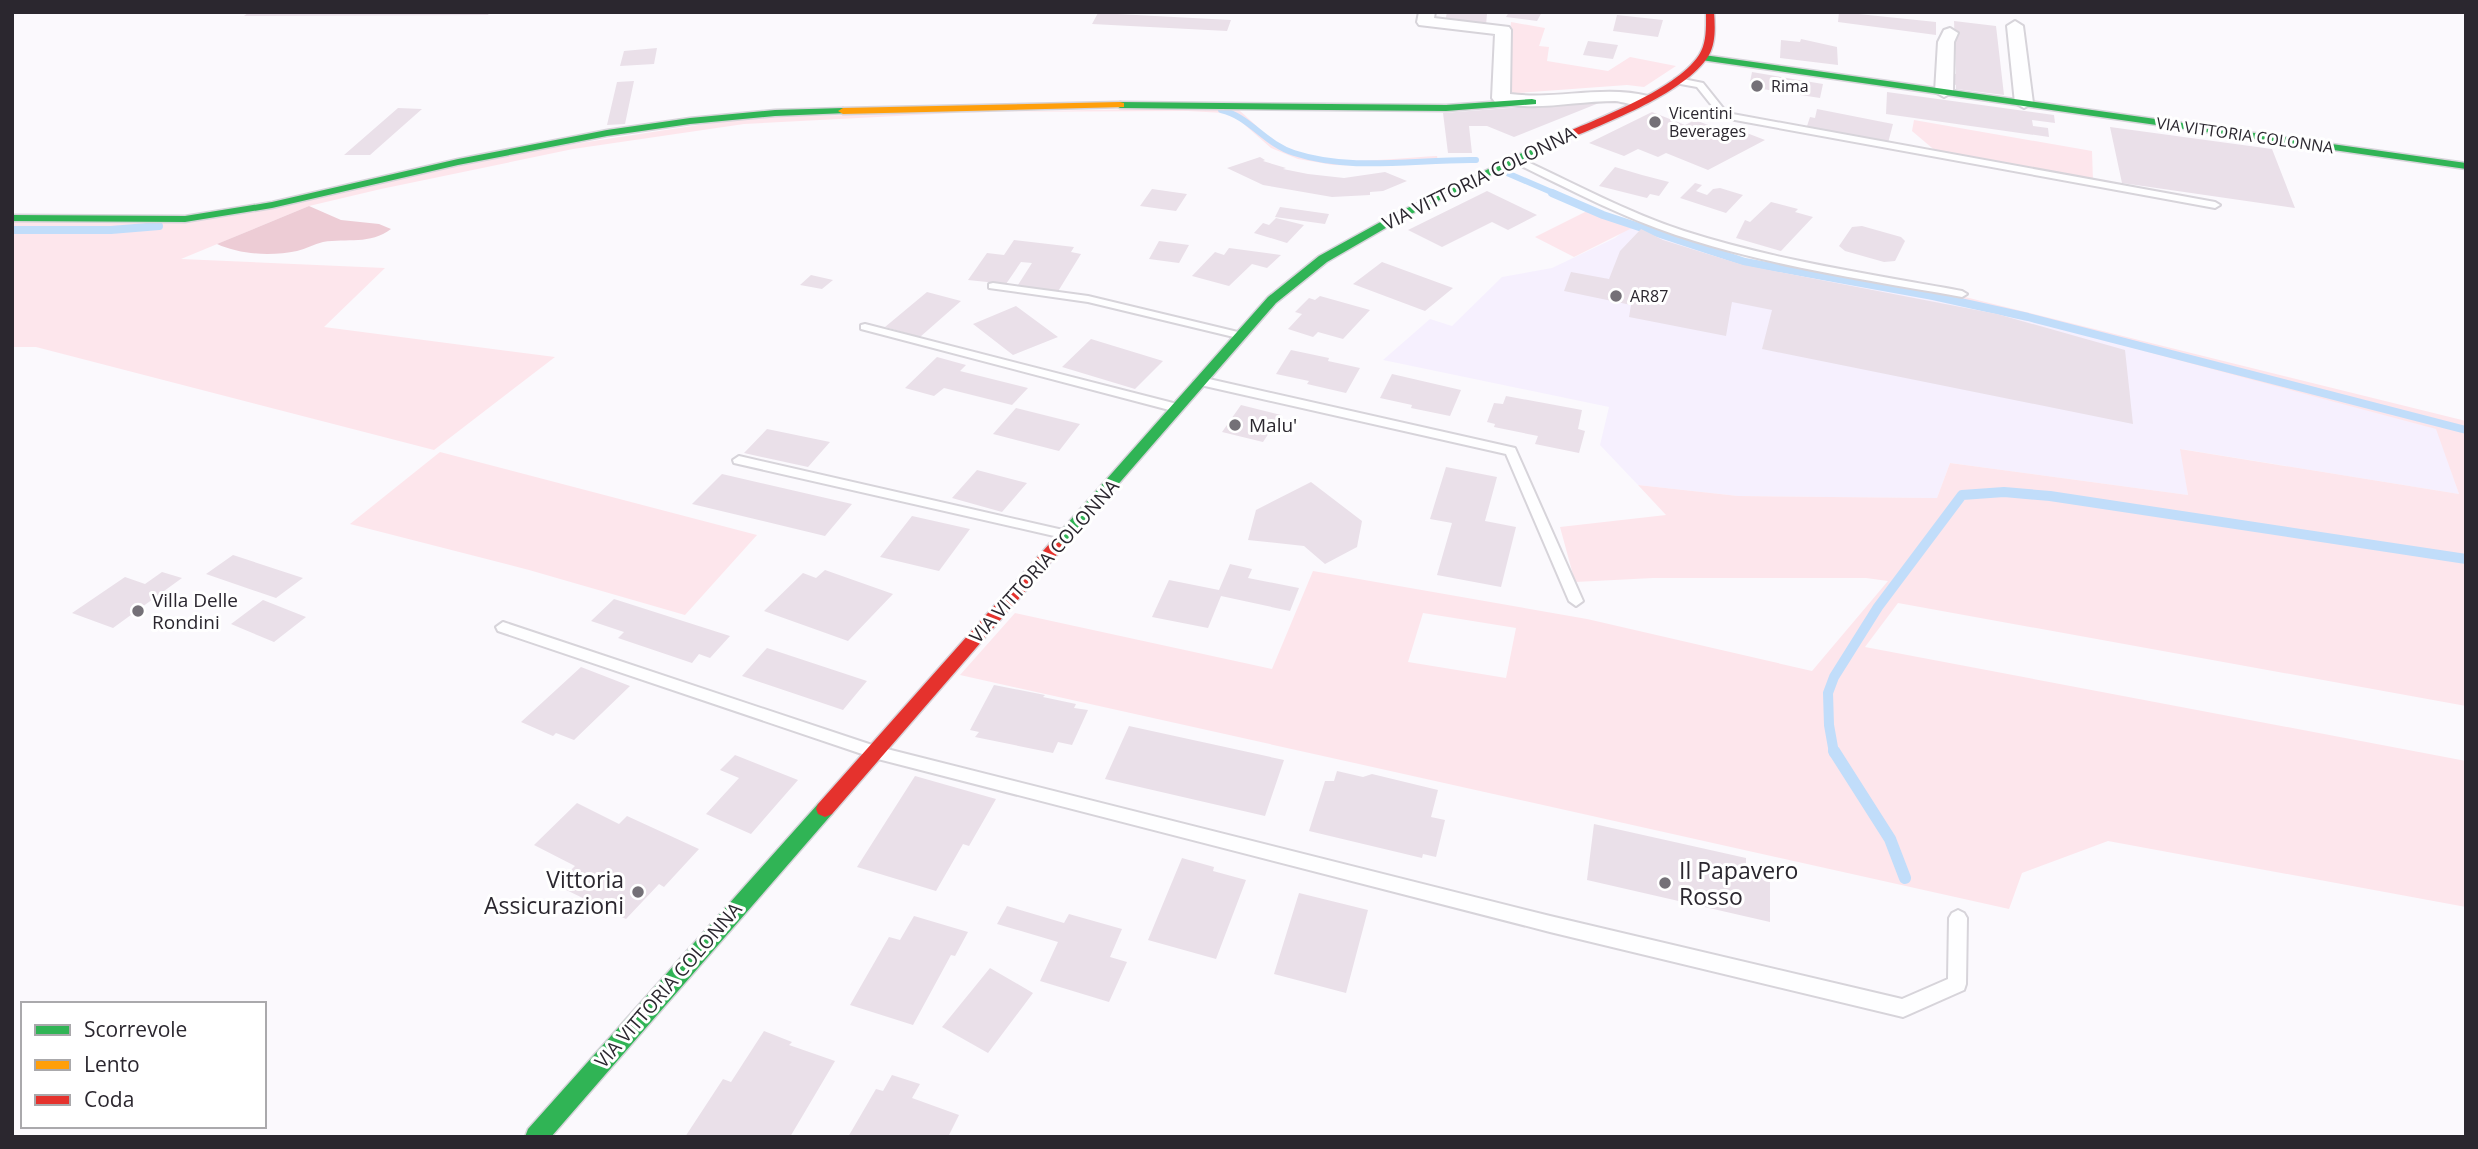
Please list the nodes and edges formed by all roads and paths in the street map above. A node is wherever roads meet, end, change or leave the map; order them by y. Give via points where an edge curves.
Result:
1 (1427, 12) edge
2 (1710, 12) edge
3 (2015, 26) dead end
4 (1950, 33) dead end
5 (1704, 58) junction
6 (1678, 81) junction
7 (1944, 92) junction
8 (1642, 100) junction
9 (1531, 102) junction
10 (2024, 103) junction
11 (1514, 159) junction
12 (2466, 166) edge
13 (2214, 205) dead end
14 (12, 218) edge
15 (993, 286) dead end
16 (1962, 294) dead end
17 (865, 327) dead end
18 (1238, 335) junction
19 (1200, 381) junction
20 (1177, 408) junction
21 (739, 460) dead end
22 (1068, 535) junction
23 (1576, 601) dead end
24 (503, 627) dead end
25 (874, 752) junction
26 (1958, 918) dead end
27 (536, 1137) edge

1 - 9 street, VIA VITTORIA COLONNA via 1425,22 1503,30 1501,98
2 - 5 street via 1712,35
3 - 10 street
4 - 7 street
5 - 6 street, VIA VITTORIA COLONNA
5 - 7 street, VIA VITTORIA COLONNA
6 - 8 street, VIA VITTORIA COLONNA
6 - 13 lane via 1700,85 1724,115
7 - 10 street, VIA VITTORIA COLONNA
8 - 9 street, VIA VITTORIA COLONNA via 1616,96
8 - 11 street, VIA VITTORIA COLONNA
9 - 14 street via 1435,108 1155,104 775,113 607,133 272,205 185,219
10 - 12 street, VIA VITTORIA COLONNA
11 - 16 lane via 1678,232 1775,261
11 - 18 street, VIA VITTORIA COLONNA via 1323,259
15 - 18 lane via 1088,299
17 - 20 lane
18 - 19 street, VIA VITTORIA COLONNA
19 - 20 street, VIA VITTORIA COLONNA
19 - 23 lane via 1511,451
20 - 22 street, VIA VITTORIA COLONNA
21 - 22 lane
22 - 25 street, VIA VITTORIA COLONNA
24 - 25 lane
25 - 26 lane via 1537,921 1903,1008 1957,984
25 - 27 street, VIA VITTORIA COLONNA

